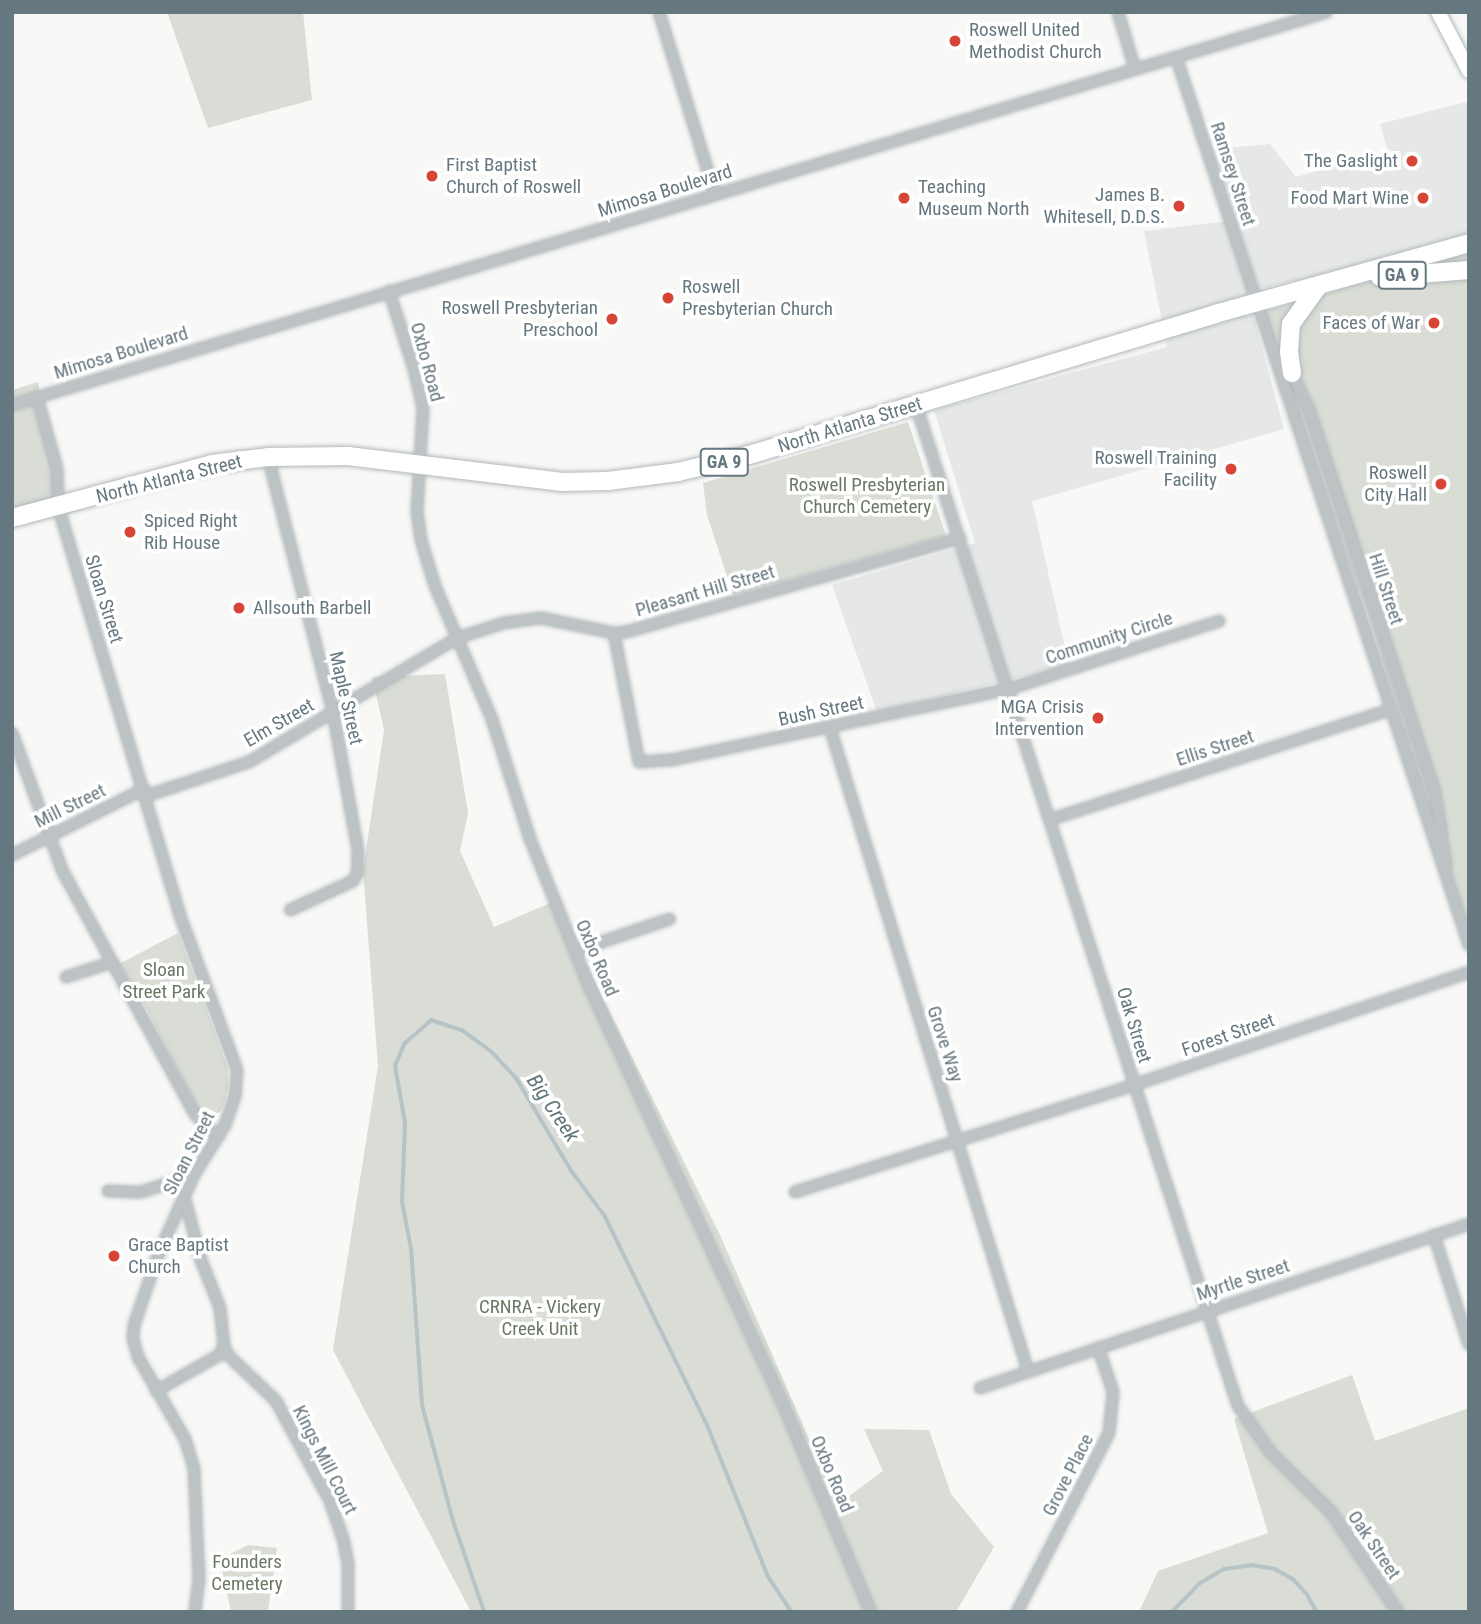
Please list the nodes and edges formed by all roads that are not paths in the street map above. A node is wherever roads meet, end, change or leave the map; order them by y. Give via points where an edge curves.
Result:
1 (659, 12) edge
2 (1118, 12) edge
3 (1328, 12) edge
4 (1438, 12) edge
5 (1176, 57) junction
6 (1135, 69) junction
7 (1469, 71) edge
8 (715, 194) junction
9 (1469, 243) edge
10 (1469, 270) edge
11 (1327, 283) junction
12 (389, 291) junction
13 (1258, 302) junction
14 (1267, 327) junction
15 (1292, 373) junction
16 (37, 397) junction
17 (12, 404) edge
18 (916, 405) junction
19 (268, 457) junction
20 (420, 465) junction
21 (58, 506) junction
22 (12, 518) edge
23 (960, 538) junction
24 (1219, 621) dead end
25 (614, 633) junction
26 (457, 638) junction
27 (1009, 689) junction
28 (1390, 710) junction
29 (333, 712) junction
30 (830, 728) junction
31 (12, 733) edge
32 (145, 792) junction
33 (1052, 819) junction
34 (50, 835) junction
35 (12, 855) edge
36 (1446, 869) junction
37 (290, 910) dead end
38 (670, 919) dead end
39 (1469, 945) edge
40 (575, 951) junction
41 (113, 962) junction
42 (1469, 972) edge
43 (66, 977) dead end
44 (1134, 1085) junction
45 (218, 1138) junction
46 (958, 1141) junction
47 (194, 1175) junction
48 (108, 1191) dead end
49 (795, 1192) dead end
50 (185, 1200) junction
51 (1469, 1224) edge
52 (1434, 1235) junction
53 (1205, 1311) junction
54 (1469, 1345) edge
55 (224, 1346) junction
56 (1098, 1347) junction
57 (1028, 1371) junction
58 (980, 1388) dead end
59 (156, 1391) junction
60 (195, 1612) edge
61 (348, 1612) edge
62 (871, 1612) edge
63 (1017, 1612) edge
64 (1398, 1612) edge

1 - 8 street
2 - 6 street
3 - 5 street, Mimosa Boulevard
4 - 7 main road
5 - 6 street, Mimosa Boulevard
5 - 13 street, Ramsey Street
6 - 8 street, Mimosa Boulevard
8 - 12 street, Mimosa Boulevard
9 - 11 highway, North Atlanta Street / GA 9
10 - 11 highway, GA 9
11 - 13 highway, North Atlanta Street / GA 9
11 - 15 highway via 1291,324
12 - 16 street, Mimosa Boulevard
12 - 20 street, Oxbo Road via 423,408
13 - 14 street, Hill Street
13 - 18 highway, North Atlanta Street / GA 9
14 - 15 street, Hill Street
14 - 28 street, Hill Street
15 - 36 street, Hill Street via 1310,412 1432,783
16 - 17 street, Mimosa Boulevard
16 - 21 street, Sloan Street via 57,468
18 - 20 highway, North Atlanta Street / GA 9 via 724,462 654,476 562,482
18 - 23 street, Oak Street
19 - 20 highway, North Atlanta Street / GA 9 via 348,456
19 - 21 highway, North Atlanta Street / GA 9 via 212,464
19 - 29 street, Maple Street
20 - 26 street, Oxbo Road via 421,540
21 - 22 highway, North Atlanta Street / GA 9
21 - 32 street, Sloan Street
23 - 25 street, Pleasant Hill Street
23 - 27 street, Oak Street
24 - 27 street, Community Circle
25 - 26 street, Pleasant Hill Street via 541,618 504,622
25 - 30 street, Bush Street via 639,762 660,762
26 - 29 street, Elm Street
26 - 40 street, Oxbo Road via 492,719 530,839
27 - 30 street, Bush Street
27 - 33 street, Oak Street
28 - 33 street, Ellis Street
28 - 36 street, Hill Street
29 - 32 street, Elm Street via 249,762
29 - 37 street, Maple Street via 358,839 357,874 353,881
30 - 46 street, Grove Way
31 - 34 street
32 - 34 street, Mill Street
32 - 45 street, Sloan Street via 182,924 237,1070 235,1096
33 - 44 street, Oak Street
34 - 35 street, Mill Street
34 - 41 street via 63,872
36 - 39 street, Hill Street
38 - 40 street
40 - 62 street, Oxbo Road via 783,1404
41 - 43 street
41 - 45 street via 195,1114
42 - 44 street, Forest Street
44 - 46 street, Forest Street
44 - 53 street, Oak Street
45 - 47 street, Sloan Street
46 - 49 street, Forest Street
46 - 57 street, Grove Way
47 - 48 street via 141,1192
47 - 50 street, Sloan Street
50 - 55 street via 220,1308
50 - 59 street, Sloan Street via 158,1255 134,1325 135,1348
51 - 52 street, Myrtle Street
52 - 53 street, Myrtle Street
52 - 54 street
53 - 56 street, Myrtle Street
53 - 64 street, Oak Street via 1249,1425 1331,1512
55 - 59 street via 219,1355
55 - 61 street, Kings Mill Court via 276,1401 330,1501 348,1563
56 - 57 street, Myrtle Street
56 - 63 street, Grove Place via 1113,1392 1109,1433
57 - 58 street, Myrtle Street
59 - 60 street, Sloan Street via 185,1439 194,1469 199,1579

